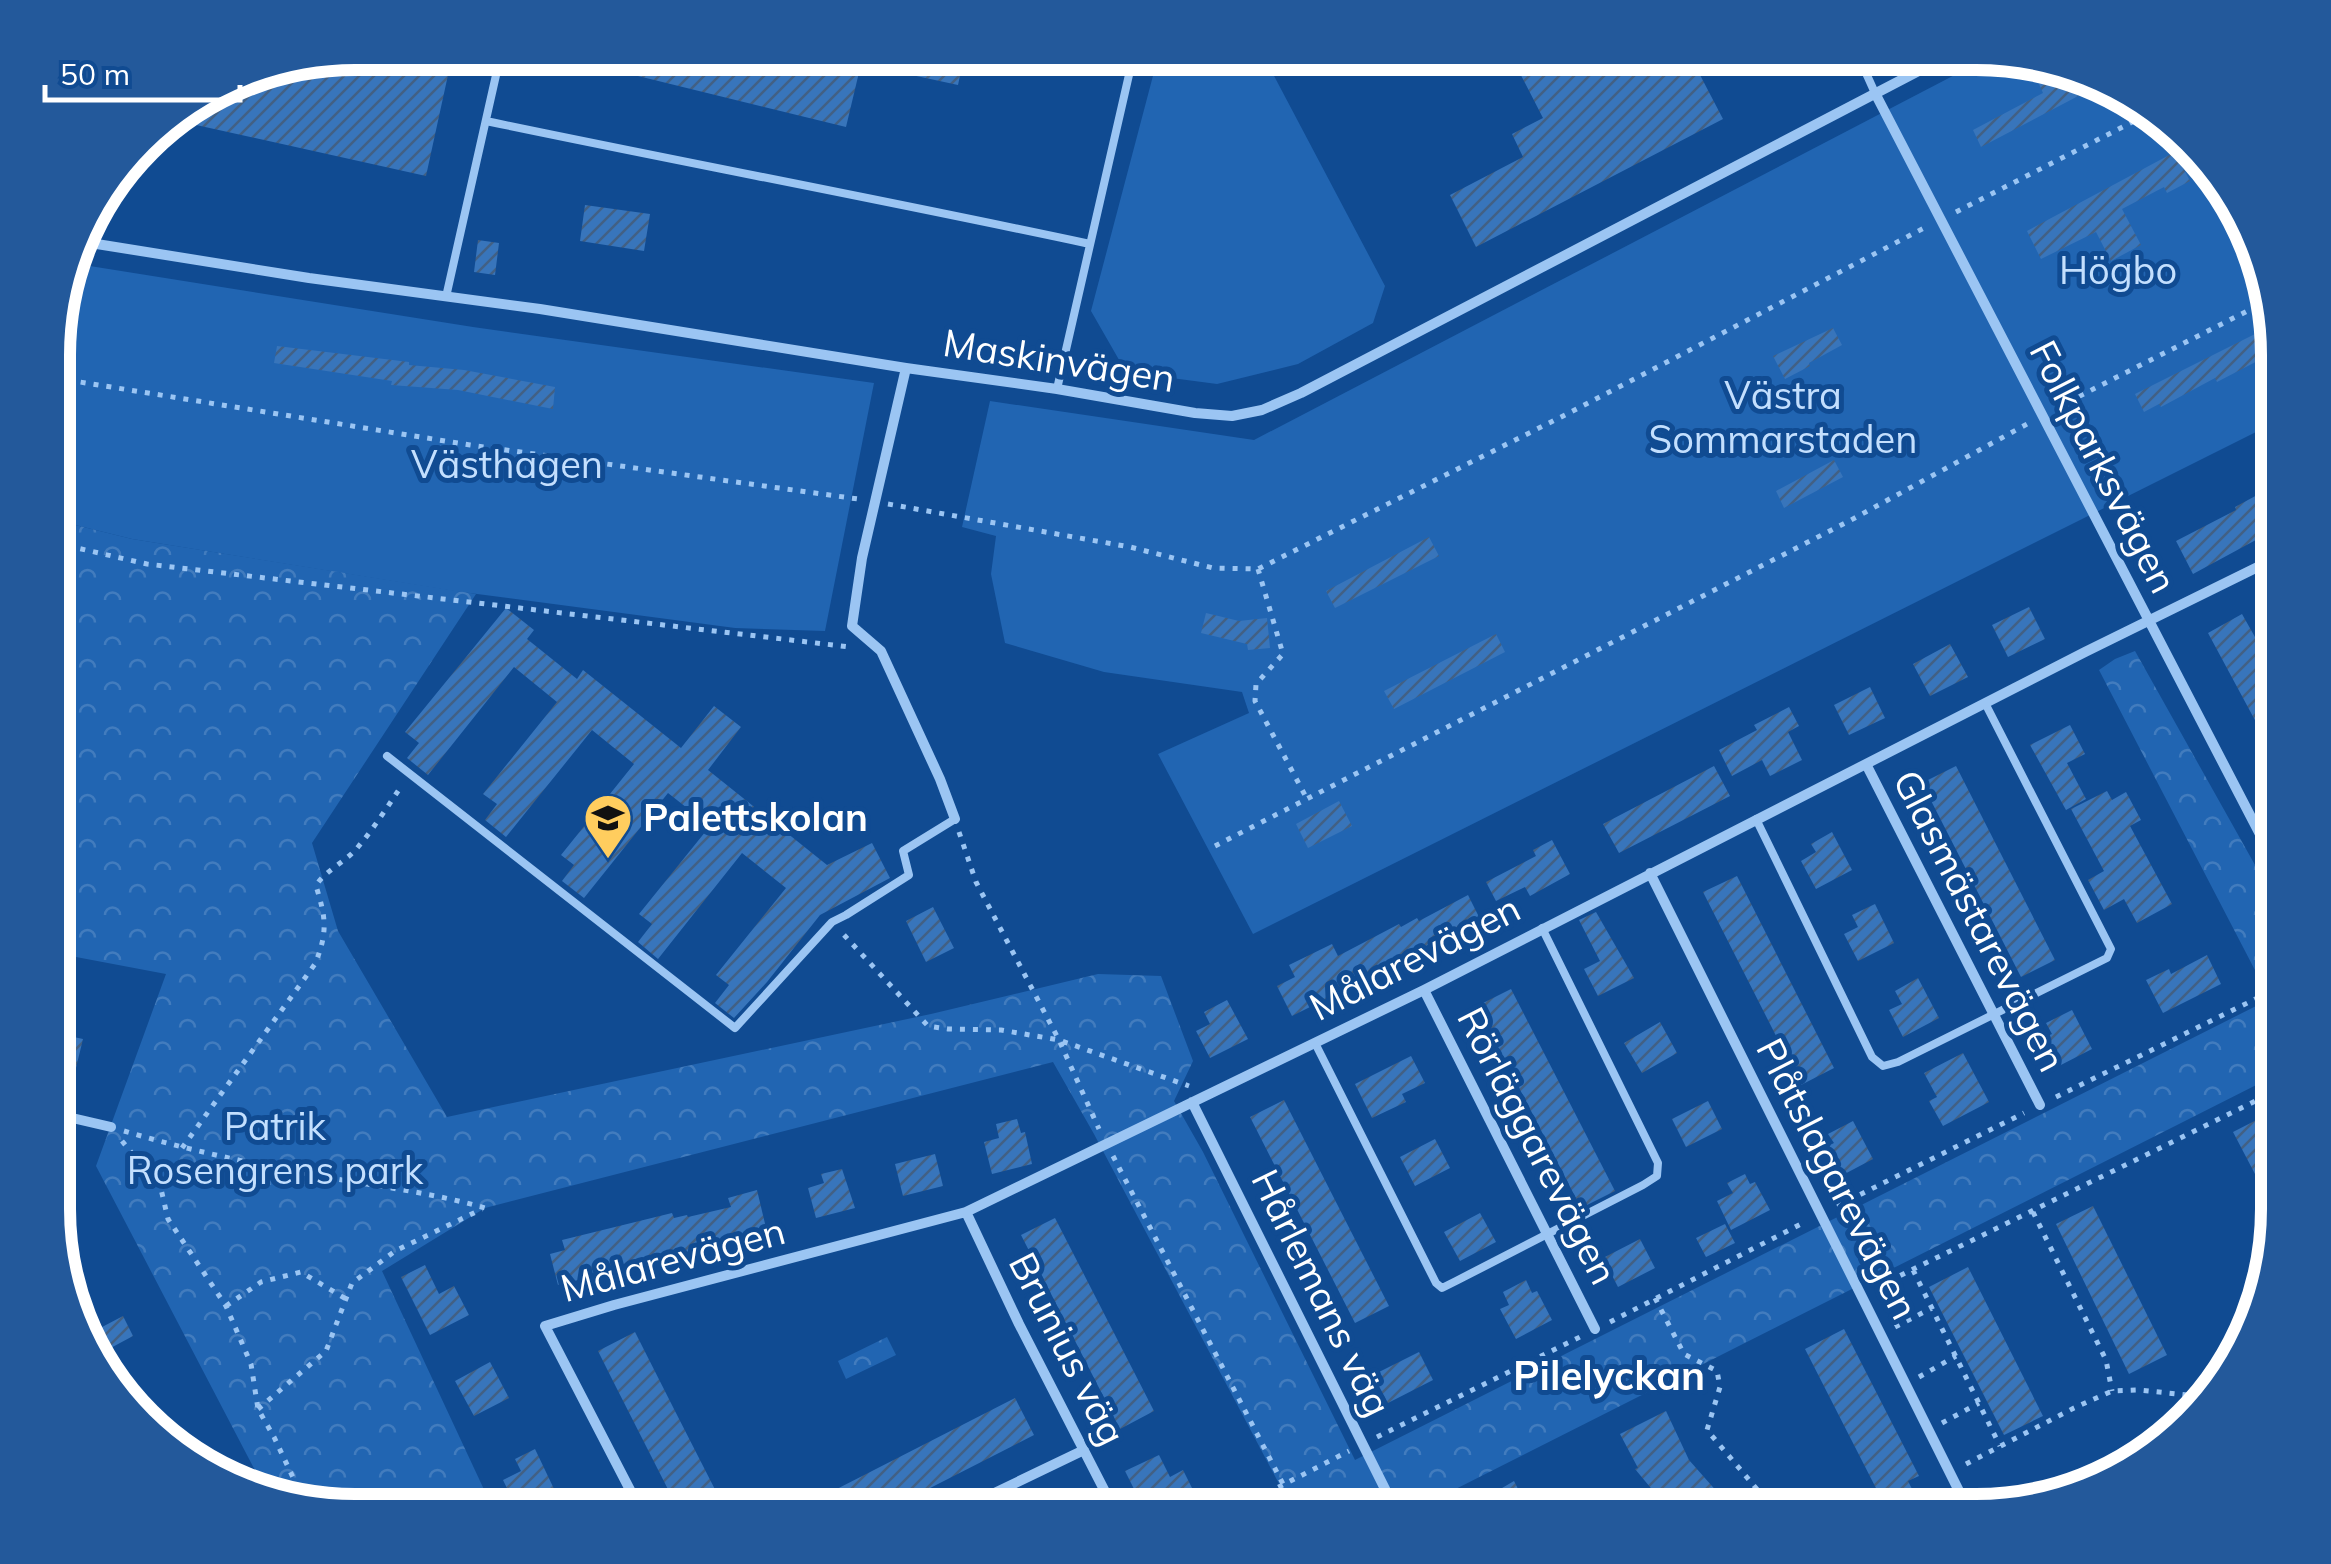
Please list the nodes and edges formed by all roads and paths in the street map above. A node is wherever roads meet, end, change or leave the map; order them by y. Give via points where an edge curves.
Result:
1 (497, 70) edge
2 (1130, 70) edge
3 (1865, 70) edge
4 (1918, 70) edge
5 (1875, 92) junction
6 (2137, 120) edge
7 (486, 121) junction
8 (1942, 220) junction
9 (93, 243) edge
10 (1090, 244) junction
11 (446, 296) junction
12 (2257, 307) edge
13 (906, 368) junction
14 (70, 380) edge
15 (1057, 388) junction
16 (2042, 415) junction
17 (874, 502) junction
18 (70, 546) edge
19 (2260, 566) edge
20 (1258, 570) junction
21 (2148, 619) junction
22 (881, 650) junction
23 (1985, 703) junction
24 (386, 756) dead end
25 (1866, 764) junction
26 (410, 774) junction
27 (1307, 799) junction
28 (955, 819) joint
29 (1756, 819) junction
30 (2260, 834) edge
31 (1215, 846) dead end
32 (1650, 873) junction
33 (832, 922) junction
34 (1542, 928) junction
35 (1424, 990) junction
36 (2260, 997) edge
37 (1992, 1014) junction
38 (1315, 1042) junction
39 (1209, 1094) junction
40 (2260, 1098) edge
41 (1192, 1102) junction
42 (2040, 1106) junction
43 (70, 1117) edge
44 (111, 1127) junction
45 (182, 1148) junction
46 (2032, 1210) junction
47 (966, 1212) junction
48 (1821, 1214) junction
49 (1549, 1234) junction
50 (1913, 1269) junction
51 (1861, 1295) junction
52 (346, 1298) junction
53 (1656, 1298) junction
54 (226, 1306) junction
55 (1932, 1308) junction
56 (1595, 1329) junction
57 (1881, 1334) junction
58 (1956, 1356) junction
59 (1906, 1384) junction
60 (2112, 1391) junction
61 (2192, 1395) edge
62 (1979, 1403) junction
63 (258, 1408) junction
64 (1929, 1430) junction
65 (1362, 1444) junction
66 (2000, 1446) junction
67 (1084, 1450) junction
68 (1950, 1472) junction
69 (298, 1489) edge
70 (1266, 1493) edge
71 (1387, 1493) edge
72 (1760, 1493) edge
73 (1960, 1493) edge
74 (632, 1494) edge
75 (992, 1494) edge
76 (1106, 1494) edge

1 - 7 lane
2 - 10 lane
3 - 5 lane
4 - 5 street, Maskinvägen
5 - 8 street, Folkparksvägen
5 - 15 street, Maskinvägen via 1262,410 1195,413
6 - 8 path
7 - 10 lane
7 - 11 lane
8 - 16 street, Folkparksvägen
8 - 20 path
9 - 11 street, Maskinvägen
10 - 15 lane
11 - 13 street, Maskinvägen
12 - 16 path
13 - 15 street, Maskinvägen
13 - 17 street
14 - 17 path
16 - 21 street, Folkparksvägen
16 - 27 path
17 - 20 path via 1213,568
17 - 22 street via 852,626
18 - 22 path via 147,564
19 - 21 street, Målarevägen
20 - 27 path via 1283,654 1256,684 1255,701
21 - 23 street, Målarevägen
21 - 30 street, Folkparksvägen
22 - 28 street
23 - 25 street, Målarevägen
23 - 37 lane via 2111,949 2107,958
24 - 26 lane
25 - 29 street, Målarevägen
25 - 37 street, Glasmästarevägen
26 - 33 lane via 735,1028
26 - 45 path via 357,848 320,878 316,886 325,914 315,964
27 - 31 path
28 - 33 lane via 902,851 910,874
29 - 32 street, Målarevägen
29 - 37 lane via 1872,1056 1884,1066
32 - 34 street, Målarevägen
32 - 48 street, Plåtslagarevägen
33 - 39 path via 928,1026 1059,1040
34 - 35 street, Målarevägen
34 - 49 lane via 1658,1163 1657,1176 1644,1185
35 - 38 street, Målarevägen
35 - 49 street, Rörläggarevägen
36 - 42 path
37 - 42 street, Glasmästarevägen
38 - 39 street, Målarevägen
38 - 49 lane via 1442,1288
39 - 41 street, Målarevägen
40 - 46 path
41 - 47 street, Målarevägen
41 - 65 street, Hårlemans väg
42 - 48 path
43 - 44 street
44 - 45 path
44 - 54 path via 161,1190 168,1219
45 - 52 path via 485,1208 395,1251 352,1282
46 - 50 path
46 - 60 path via 2106,1360
47 - 67 street, Brunius väg
47 - 74 street, Målarevägen via 545,1326
48 - 51 street, Plåtslagarevägen
48 - 53 path
49 - 56 street, Rörläggarevägen
50 - 51 path
50 - 55 path
51 - 57 street, Plåtslagarevägen
52 - 54 path via 301,1272 262,1282
52 - 63 path via 326,1351
53 - 56 path
53 - 72 path via 1684,1354 1718,1371 1707,1430
54 - 63 path via 251,1364
55 - 57 path
55 - 58 path
56 - 65 path
57 - 59 street, Plåtslagarevägen
58 - 59 path
58 - 62 path
59 - 64 street, Plåtslagarevägen
60 - 61 path
60 - 66 path
62 - 64 path
62 - 66 path
63 - 69 path
64 - 68 street, Plåtslagarevägen
65 - 70 path
65 - 71 street, Hårlemans väg
66 - 68 path
67 - 75 street
67 - 76 street, Brunius väg
68 - 73 street, Plåtslagarevägen

